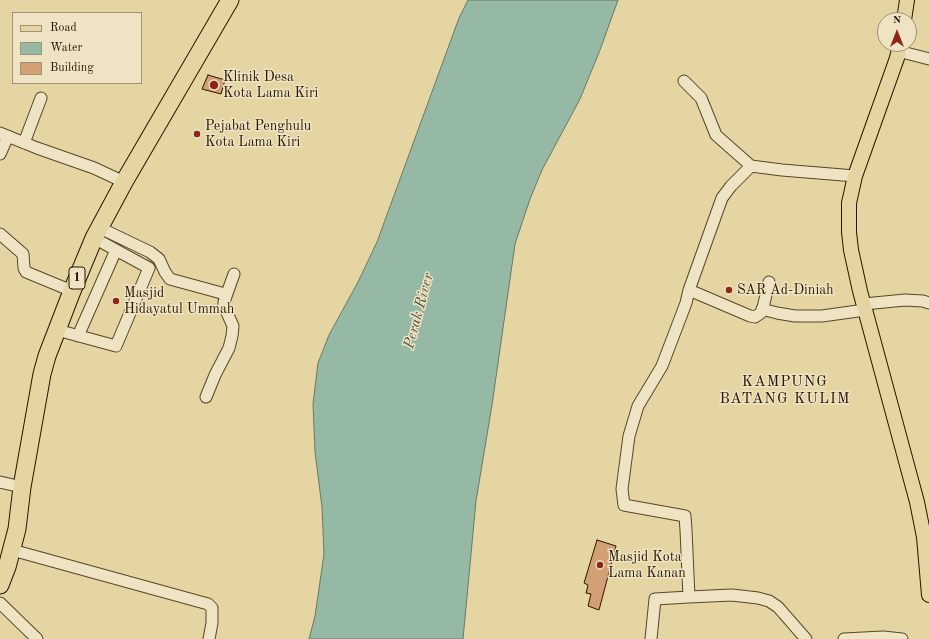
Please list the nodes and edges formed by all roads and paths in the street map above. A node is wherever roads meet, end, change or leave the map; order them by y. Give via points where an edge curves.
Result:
1 (230, 0) edge
2 (907, 0) edge
3 (905, 12) edge
4 (898, 52) edge
5 (910, 52) edge
6 (929, 59) edge
7 (684, 82) dead end
8 (41, 98) dead end
9 (4, 135) edge
10 (24, 143) junction
11 (0, 154) edge
12 (751, 166) junction
13 (855, 176) junction
14 (124, 182) junction
15 (97, 233) junction
16 (0, 234) edge
17 (116, 250) junction
18 (234, 274) dead end
19 (769, 282) dead end
20 (72, 290) junction
21 (689, 290) junction
22 (225, 294) junction
23 (929, 303) edge
24 (864, 307) junction
25 (762, 309) junction
26 (57, 330) junction
27 (78, 336) junction
28 (206, 397) dead end
29 (0, 482) edge
30 (22, 488) junction
31 (12, 550) junction
32 (0, 585) edge
33 (929, 595) edge
34 (689, 597) junction
35 (0, 603) edge
36 (37, 639) edge
37 (209, 639) edge
38 (651, 639) edge
39 (806, 639) edge
40 (844, 639) edge
41 (902, 639) edge

1 - 14 highway, 1
2 - 3 main road
4 - 13 main road
5 - 6 street
7 - 12 street via 701,98 716,135
8 - 10 street
9 - 10 street
9 - 11 street
10 - 14 street via 94,168
12 - 13 street
12 - 21 street via 722,198
13 - 24 main road via 850,203 849,232
14 - 15 highway, 1
15 - 17 street
15 - 20 highway, 1
15 - 22 street via 150,252 159,259 170,278
16 - 20 street via 23,254 26,272
17 - 27 street
17 - 27 street via 149,268 116,346
18 - 22 street
19 - 25 street
20 - 26 highway, 1
21 - 25 street via 750,316 759,315
21 - 34 street via 662,366 638,406 628,436 622,489 624,505 685,516
22 - 28 street via 224,306 233,326 232,336
23 - 24 street via 905,300
24 - 25 street via 822,316 795,316
24 - 33 main road via 918,502
26 - 27 street
26 - 30 highway, 1 via 42,374
29 - 30 street
30 - 31 highway, 1
31 - 32 highway, 1
31 - 37 street via 208,604 212,608
34 - 38 street via 656,599
34 - 39 street via 732,595 758,598 778,606
35 - 36 street
40 - 41 street

